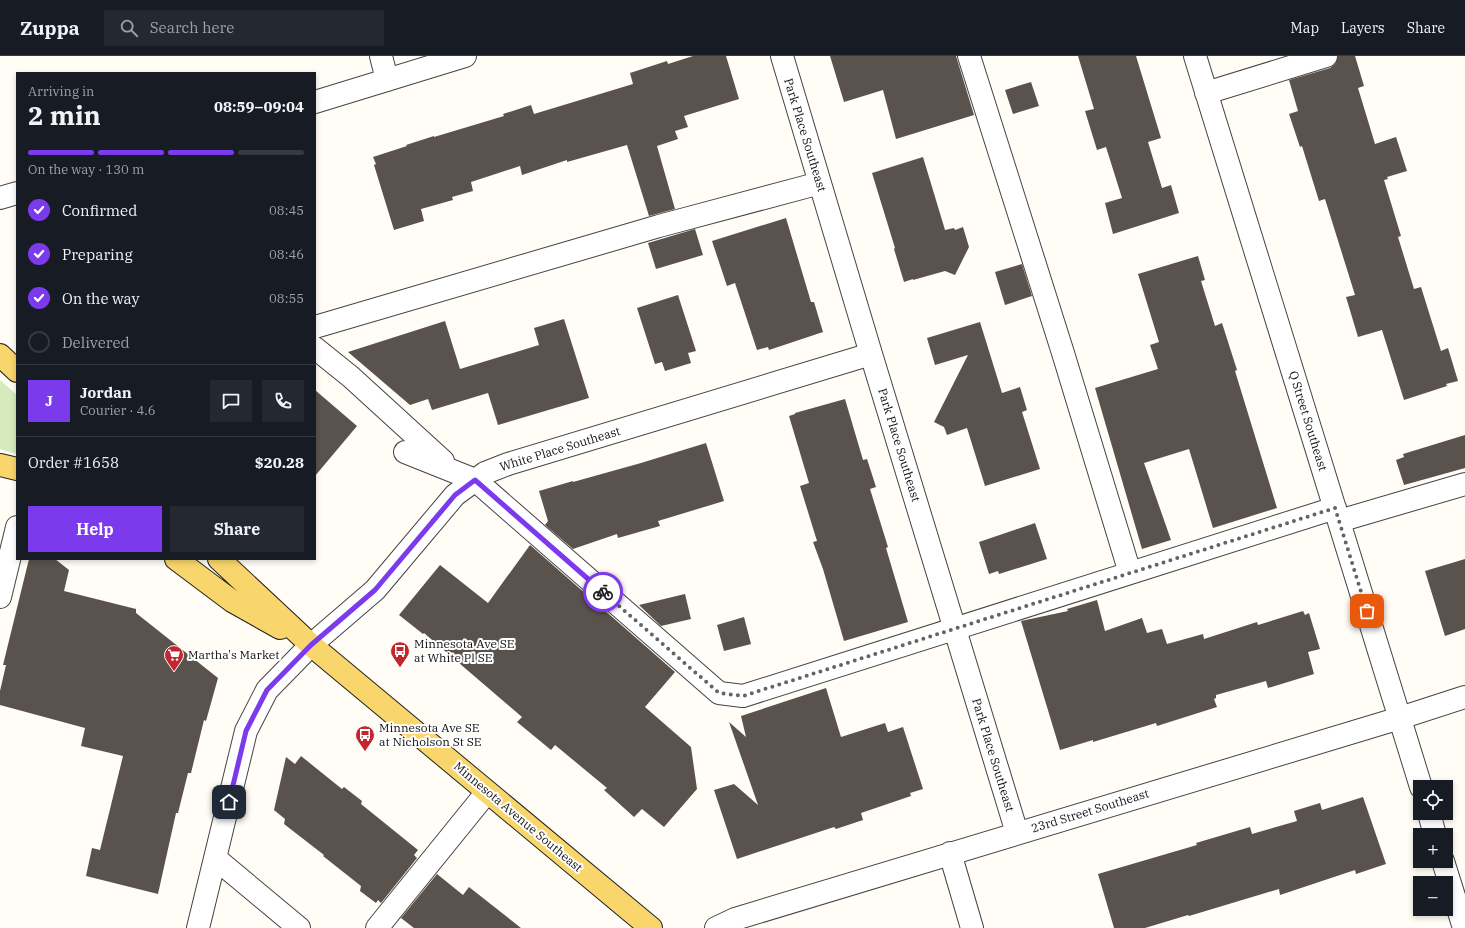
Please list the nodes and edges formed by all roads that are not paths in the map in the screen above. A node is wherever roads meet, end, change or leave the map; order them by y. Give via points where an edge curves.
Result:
1 (381, 56) edge
2 (465, 56) edge
3 (782, 56) edge
4 (969, 56) edge
5 (1195, 56) edge
6 (1326, 56) edge
7 (387, 80) junction
8 (1206, 93) junction
9 (316, 102) edge
10 (820, 183) junction
11 (16, 193) edge
12 (0, 198) edge
13 (316, 327) edge
14 (316, 349) edge
15 (871, 354) junction
16 (0, 355) edge
17 (16, 370) edge
18 (406, 452) dead end
19 (0, 465) edge
20 (16, 469) edge
21 (454, 472) junction
22 (475, 480) junction
23 (1465, 484) edge
24 (1337, 515) junction
25 (16, 531) edge
26 (177, 560) edge
27 (219, 560) edge
28 (1130, 573) junction
29 (1, 590) edge
30 (955, 629) junction
31 (311, 645) junction
32 (1465, 697) edge
33 (1400, 718) junction
34 (1419, 780) edge
35 (487, 792) junction
36 (1017, 833) junction
37 (950, 853) junction
38 (215, 858) junction
39 (1445, 868) edge
40 (1459, 927) edge
41 (198, 928) edge
42 (299, 928) edge
43 (377, 928) edge
44 (651, 928) edge
45 (716, 928) edge
46 (972, 928) edge

1 - 7 street
2 - 7 street
3 - 10 street, Park Place Southeast
4 - 28 street
5 - 8 street, Q Street Southeast
6 - 8 street
7 - 9 street
8 - 24 street, Q Street Southeast
10 - 13 street via 659,226
10 - 15 street, Park Place Southeast
11 - 12 street
14 - 21 street via 351,376
15 - 22 street, White Place Southeast via 508,464
15 - 30 street, Park Place Southeast
16 - 17 main road
18 - 21 street
19 - 20 main road
21 - 22 street
22 - 30 street via 719,693 743,696
22 - 31 street, White Place Southeast via 455,495 375,590
23 - 24 street
24 - 28 street
24 - 33 street, Q Street Southeast
25 - 29 street
26 - 31 main road, Minnesota Avenue Southeast via 232,601
27 - 31 main road, Minnesota Avenue Southeast
28 - 30 street
30 - 36 street, Park Place Southeast
31 - 35 main road, Minnesota Avenue Southeast
31 - 38 street, White Place Southeast via 267,690 246,731
32 - 33 street, 23rd Street Southeast
33 - 34 street, Q Street Southeast
33 - 36 street, 23rd Street Southeast
35 - 43 street
35 - 44 main road, Minnesota Avenue Southeast
36 - 37 street, 23rd Street Southeast
37 - 45 street, 23rd Street Southeast via 735,919
37 - 46 street
38 - 41 street, White Place Southeast
38 - 42 street
39 - 40 street

